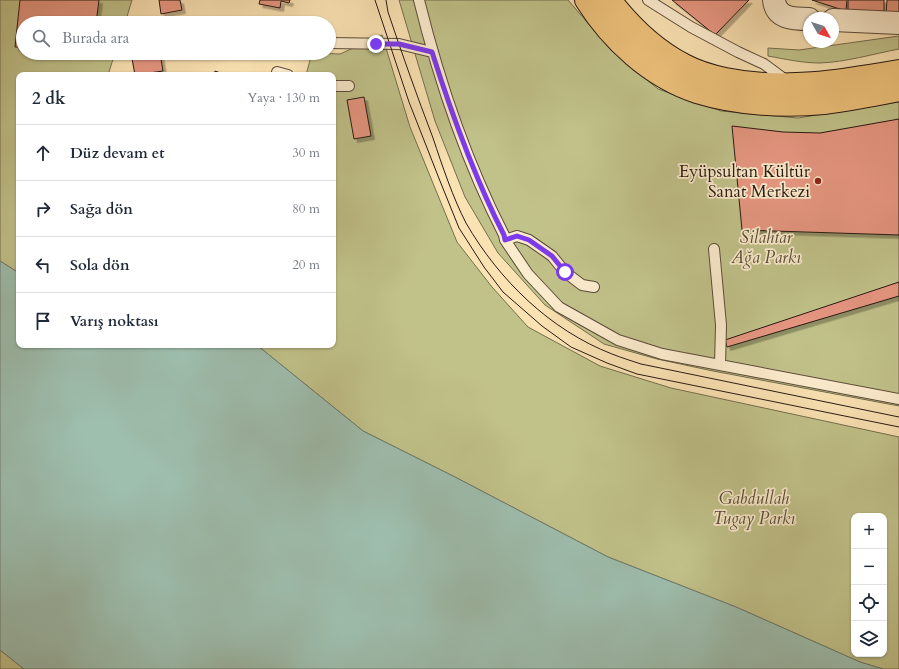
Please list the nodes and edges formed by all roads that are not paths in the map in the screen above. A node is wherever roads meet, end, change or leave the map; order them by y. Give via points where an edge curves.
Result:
1 (419, 0) edge
2 (586, 0) edge
3 (610, 0) edge
4 (648, 0) edge
5 (774, 0) edge
6 (803, 20) edge
7 (839, 20) edge
8 (899, 23) edge
9 (336, 43) edge
10 (432, 52) junction
11 (899, 71) edge
12 (794, 85) junction
13 (336, 86) edge
14 (349, 86) dead end
15 (899, 90) edge
16 (505, 240) junction
17 (714, 249) dead end
18 (594, 286) dead end
19 (720, 365) junction
20 (899, 399) edge

1 - 10 lane
2 - 15 main road via 610,33 630,52 670,80 696,92 726,99 798,104 836,101
3 - 12 main road via 638,32 686,66 708,75 738,82
4 - 12 lane via 691,27 764,64
5 - 6 street via 777,10 785,17
7 - 8 street
9 - 10 lane via 399,44
10 - 16 lane via 472,166
11 - 12 main road
13 - 14 lane
16 - 18 lane via 517,236 529,240 552,256 574,280 582,285
16 - 19 lane via 528,274 559,307 586,323 618,340 662,354
17 - 19 lane via 721,325
19 - 20 lane

